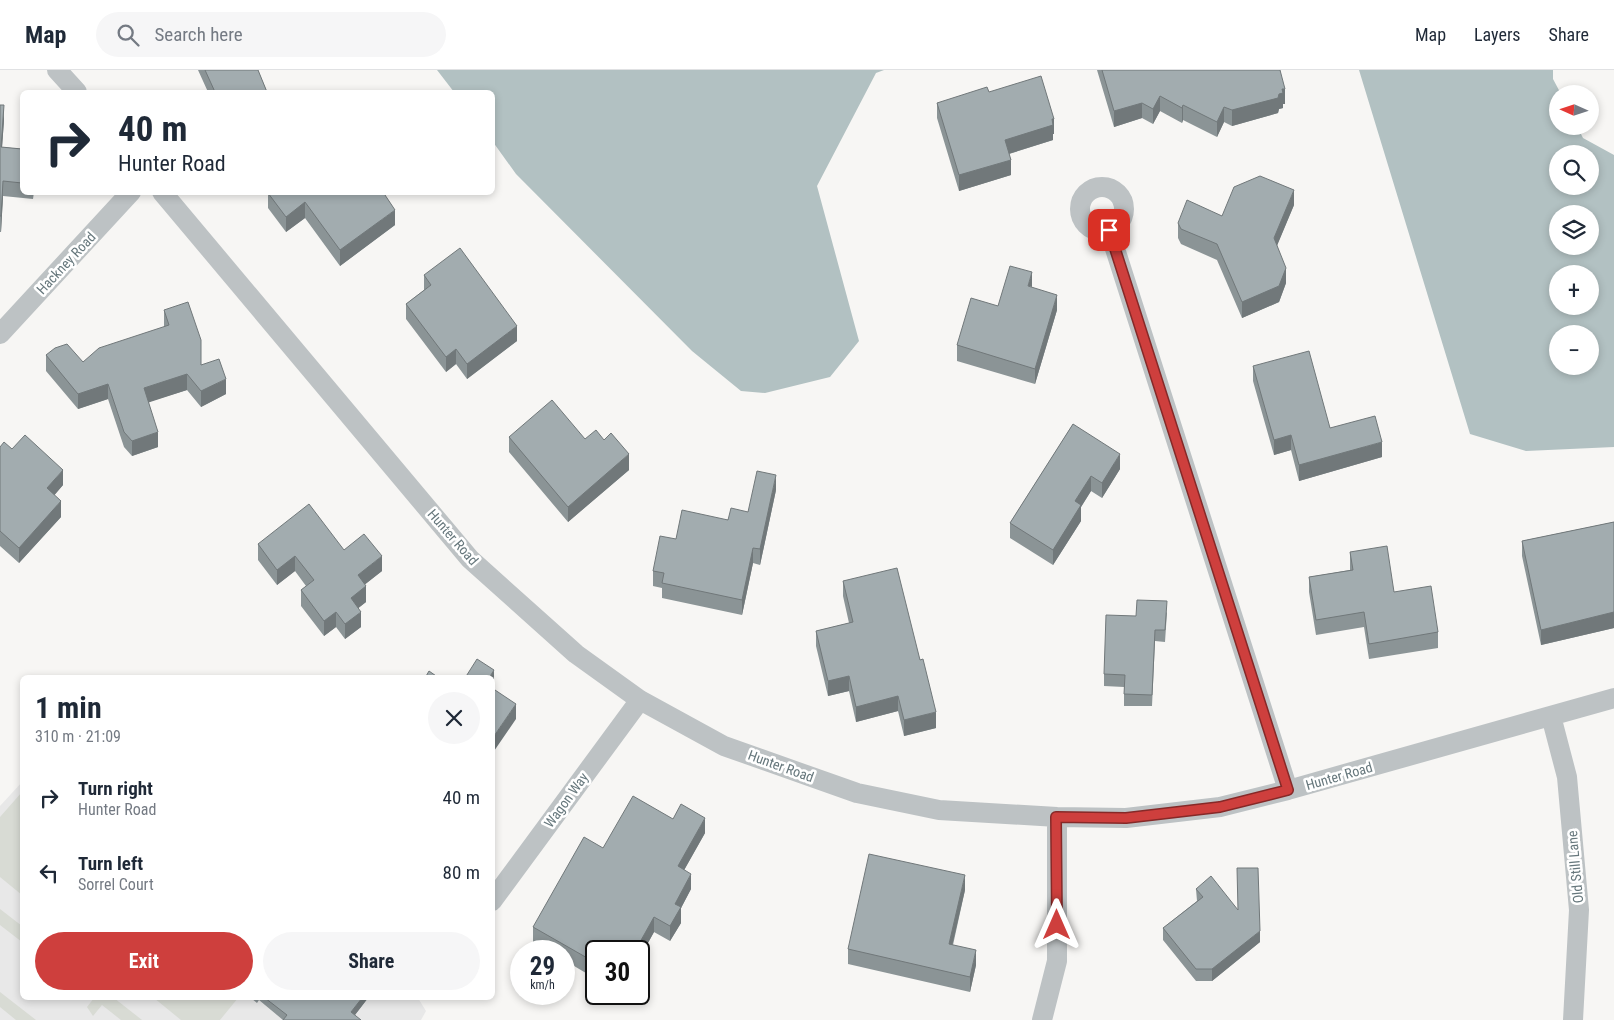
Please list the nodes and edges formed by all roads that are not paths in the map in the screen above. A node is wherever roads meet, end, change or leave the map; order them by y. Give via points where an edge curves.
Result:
1 (58, 70) edge
2 (75, 90) edge
3 (128, 195) edge
4 (165, 195) edge
5 (1109, 230) dead end
6 (0, 334) edge
7 (1614, 698) edge
8 (640, 700) junction
9 (1551, 716) junction
10 (1288, 790) junction
11 (1056, 817) junction
12 (495, 897) edge
13 (1042, 1020) edge
14 (1573, 1020) edge

1 - 2 street
3 - 6 street, Hackney Road
4 - 8 street, Hunter Road via 470,559 576,654
5 - 10 street
7 - 9 street, Hunter Road
8 - 11 street, Hunter Road via 724,746 857,794 939,810
8 - 12 street, Wagon Way
9 - 10 street, Hunter Road
9 - 14 street, Old Still Lane via 1567,777 1579,910
10 - 11 street, Hunter Road via 1220,807 1126,818
11 - 13 street via 1057,961

